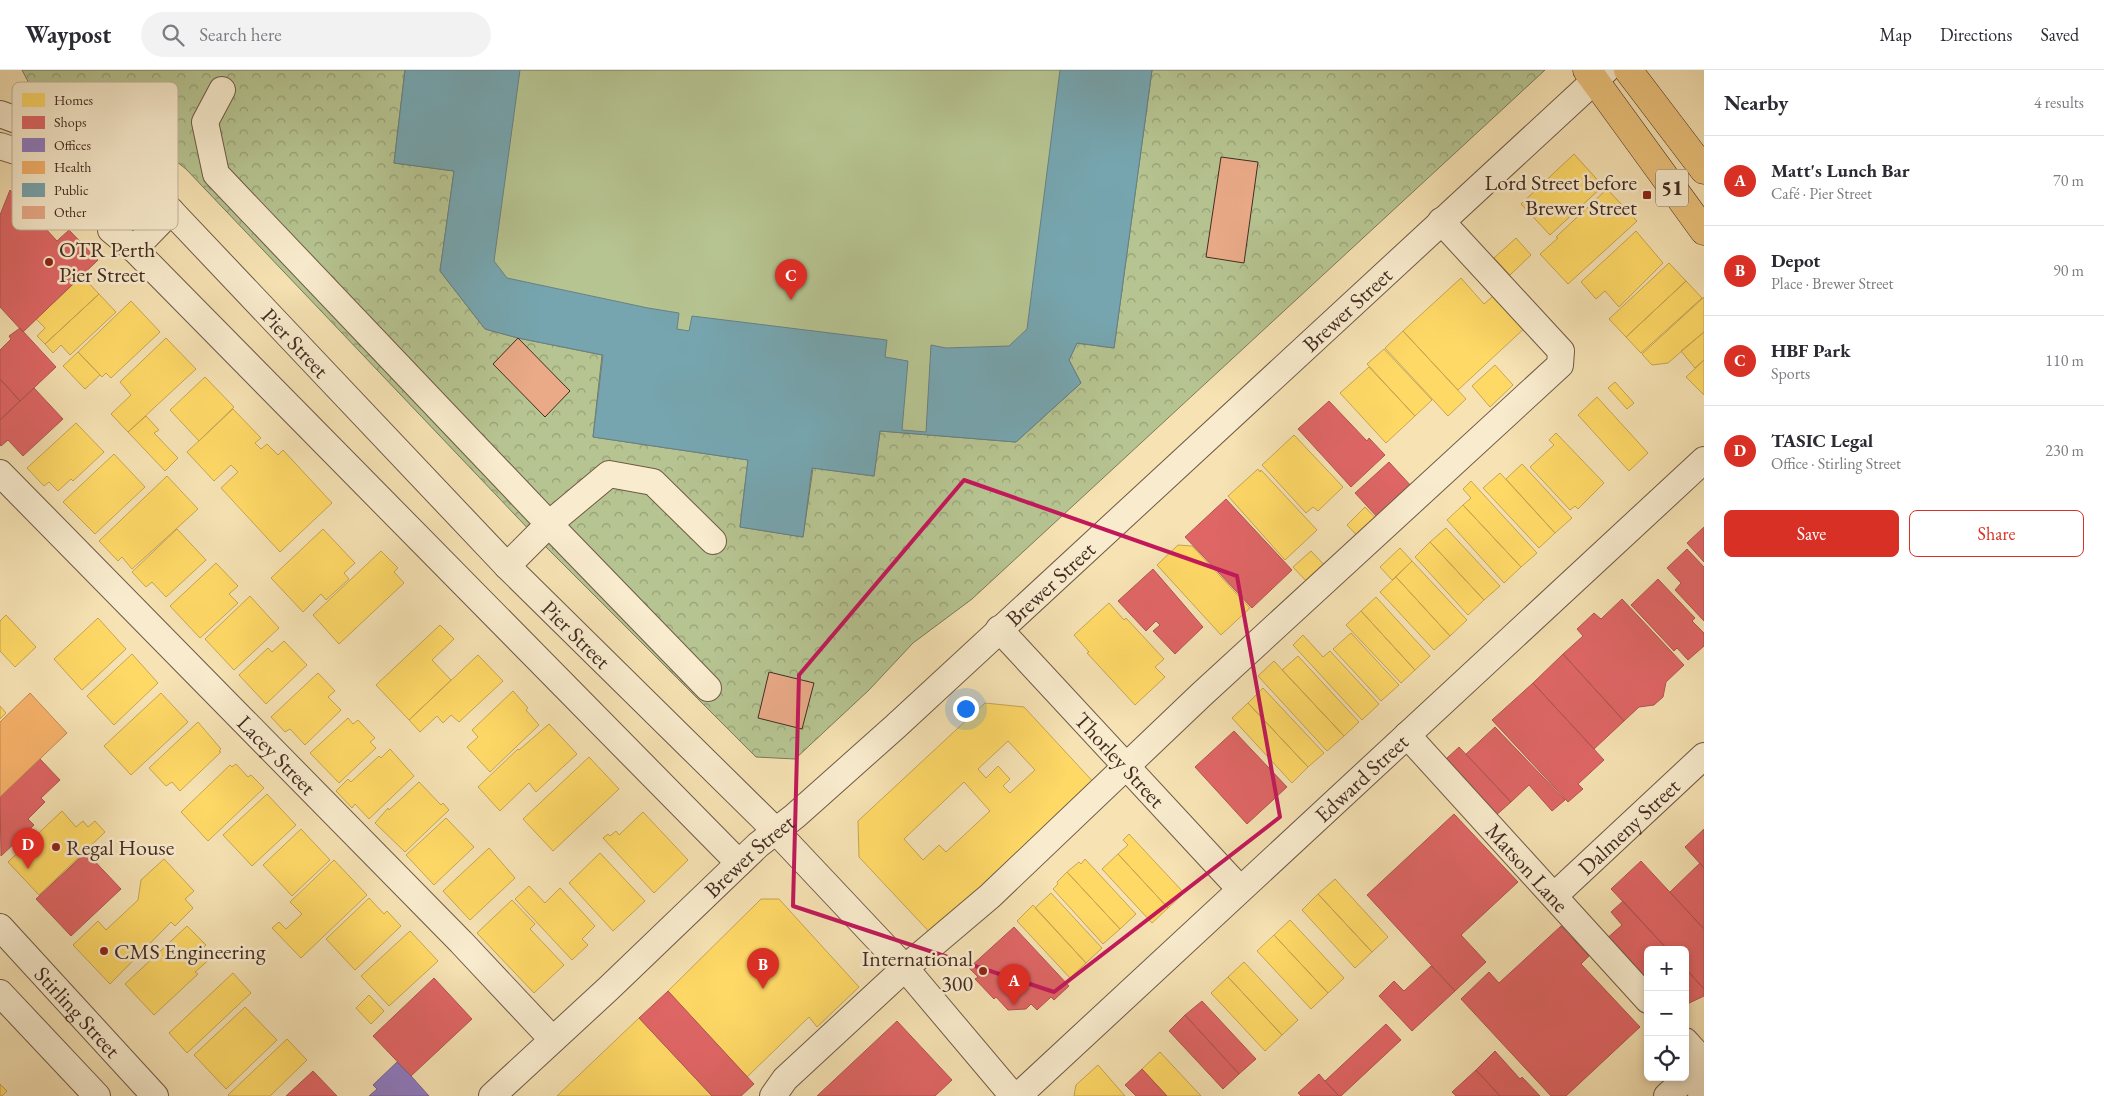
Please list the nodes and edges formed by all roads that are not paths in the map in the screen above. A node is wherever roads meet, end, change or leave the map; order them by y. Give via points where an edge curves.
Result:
1 (1628, 70) edge
2 (1596, 73) edge
3 (222, 90) dead end
4 (0, 114) edge
5 (12, 118) edge
6 (0, 146) edge
7 (12, 150) edge
8 (1704, 170) edge
9 (178, 217) edge
10 (1441, 221) junction
11 (111, 230) dead end
12 (152, 230) edge
13 (1704, 231) edge
14 (134, 249) junction
15 (1704, 460) edge
16 (0, 473) edge
17 (549, 524) junction
18 (713, 541) dead end
19 (507, 566) junction
20 (999, 629) junction
21 (708, 688) dead end
22 (1407, 735) junction
23 (1704, 756) edge
24 (1126, 766) junction
25 (775, 830) junction
26 (739, 863) junction
27 (1240, 889) junction
28 (1554, 896) junction
29 (0, 928) edge
30 (905, 968) junction
31 (0, 993) edge
32 (1644, 996) edge
33 (552, 1039) junction
34 (1689, 1045) edge
35 (1704, 1062) edge
36 (1704, 1093) edge
37 (97, 1096) edge
38 (155, 1096) edge
39 (492, 1096) edge
40 (773, 1096) edge
41 (1013, 1096) edge
42 (1018, 1096) edge
43 (1667, 1096) edge
44 (1701, 1096) edge

1 - 8 main road, 51
2 - 10 street, Brewer Street
2 - 13 main road, 51
3 - 17 street via 205,122 216,174
4 - 5 street, Pier Street
6 - 7 street, Pier Street
9 - 19 street, Pier Street
10 - 20 street, Brewer Street
10 - 24 street via 1561,351 1560,365
11 - 14 street
12 - 14 street
14 - 26 street
15 - 22 street, Edward Street
16 - 33 street, Lacey Street via 461,942
17 - 18 street via 608,474 653,482
17 - 19 street
17 - 21 street
19 - 25 street, Pier Street
20 - 24 street, Thorley Street
20 - 25 street, Brewer Street via 795,816
22 - 27 street, Edward Street
22 - 28 street, Matson Lane
23 - 28 street, Dalmeny Street
24 - 27 street, Thorley Street
24 - 30 street via 990,896
25 - 26 street, Brewer Street
25 - 30 street, Pier Street
26 - 33 street, Brewer Street
27 - 42 street, Edward Street
28 - 32 street, Matson Lane
29 - 38 street, Stirling Street
30 - 40 street via 785,1079
30 - 41 street, Pier Street
31 - 37 street, Stirling Street
33 - 39 street, Brewer Street
34 - 35 street
35 - 43 street
36 - 44 street

